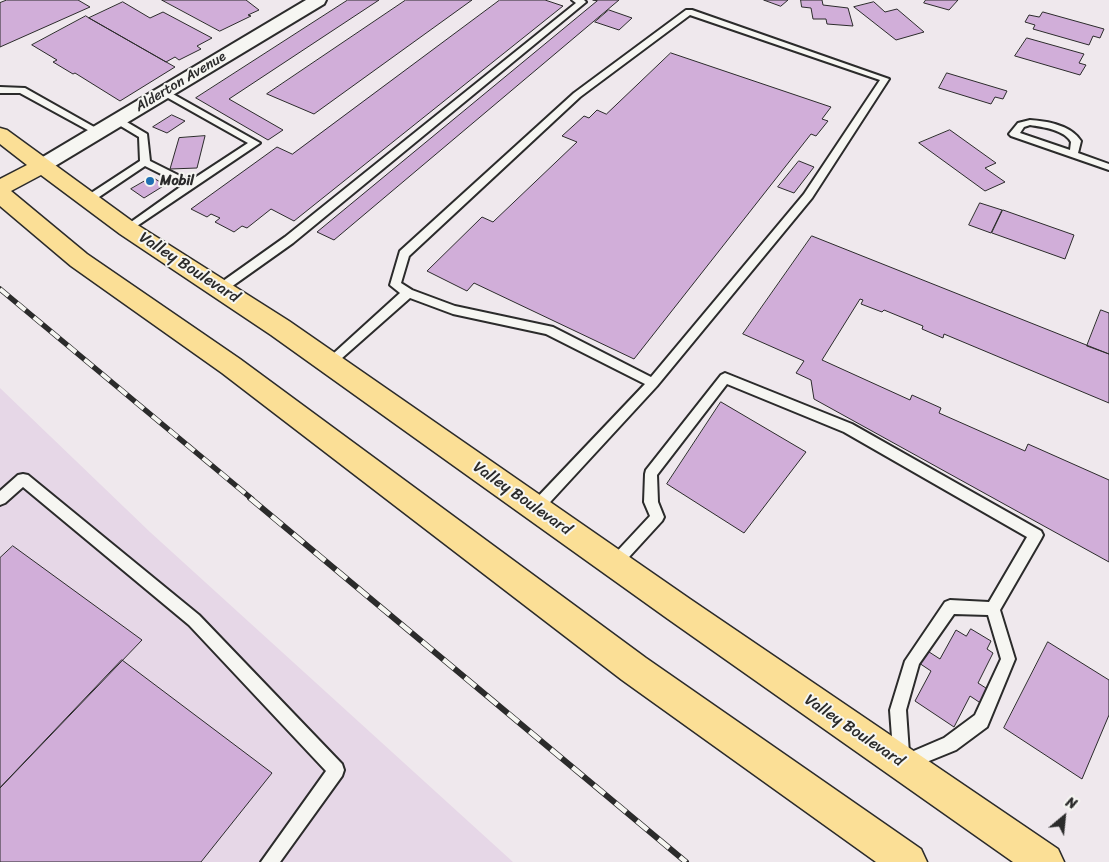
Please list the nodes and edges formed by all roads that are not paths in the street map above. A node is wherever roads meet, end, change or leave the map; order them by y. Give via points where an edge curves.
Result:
1 (318, 0) edge
2 (576, 0) edge
3 (0, 90) edge
4 (164, 92) junction
5 (117, 120) junction
6 (98, 132) junction
7 (0, 134) edge
8 (1073, 154) junction
9 (145, 162) junction
10 (43, 165) junction
11 (1109, 167) edge
12 (190, 185) junction
13 (0, 188) edge
14 (0, 194) edge
15 (89, 199) junction
16 (128, 229) junction
17 (220, 289) junction
18 (408, 293) junction
19 (329, 363) junction
20 (653, 383) junction
21 (0, 499) edge
22 (535, 509) junction
23 (614, 564) junction
24 (992, 609) junction
25 (902, 764) junction
26 (270, 862) edge
27 (908, 862) edge
28 (1045, 862) edge

1 - 4 street, Alderton Avenue via 294,7
2 - 17 lane via 582,2 289,240
3 - 6 lane via 22,90
4 - 5 street, Alderton Avenue
4 - 12 lane via 255,143
5 - 6 street, Alderton Avenue
5 - 9 lane via 144,136
6 - 10 street, Alderton Avenue
7 - 10 main road, Valley Boulevard
8 - 8 lane via 1047,146 1014,134 1019,126 1026,123 1051,126 1075,139
8 - 11 lane
9 - 12 lane
9 - 15 lane
10 - 13 main road
10 - 15 main road, Valley Boulevard
12 - 16 lane
14 - 27 main road via 79,260 231,366 634,669
15 - 16 main road, Valley Boulevard
16 - 17 main road, Valley Boulevard
17 - 19 main road, Valley Boulevard
18 - 19 lane
18 - 20 lane via 453,310 549,330
18 - 20 lane via 394,285 404,254 577,95 689,12 885,79 808,196
19 - 22 main road, Valley Boulevard
20 - 22 lane
21 - 26 lane via 24,479 194,620 336,770
22 - 23 main road, Valley Boulevard
23 - 24 lane via 657,517 650,502 652,474 725,378 848,428 1036,535
23 - 25 main road, Valley Boulevard
24 - 25 lane via 1008,659 981,721 950,744
24 - 25 lane via 950,607 912,660 898,710
25 - 28 main road, Valley Boulevard

